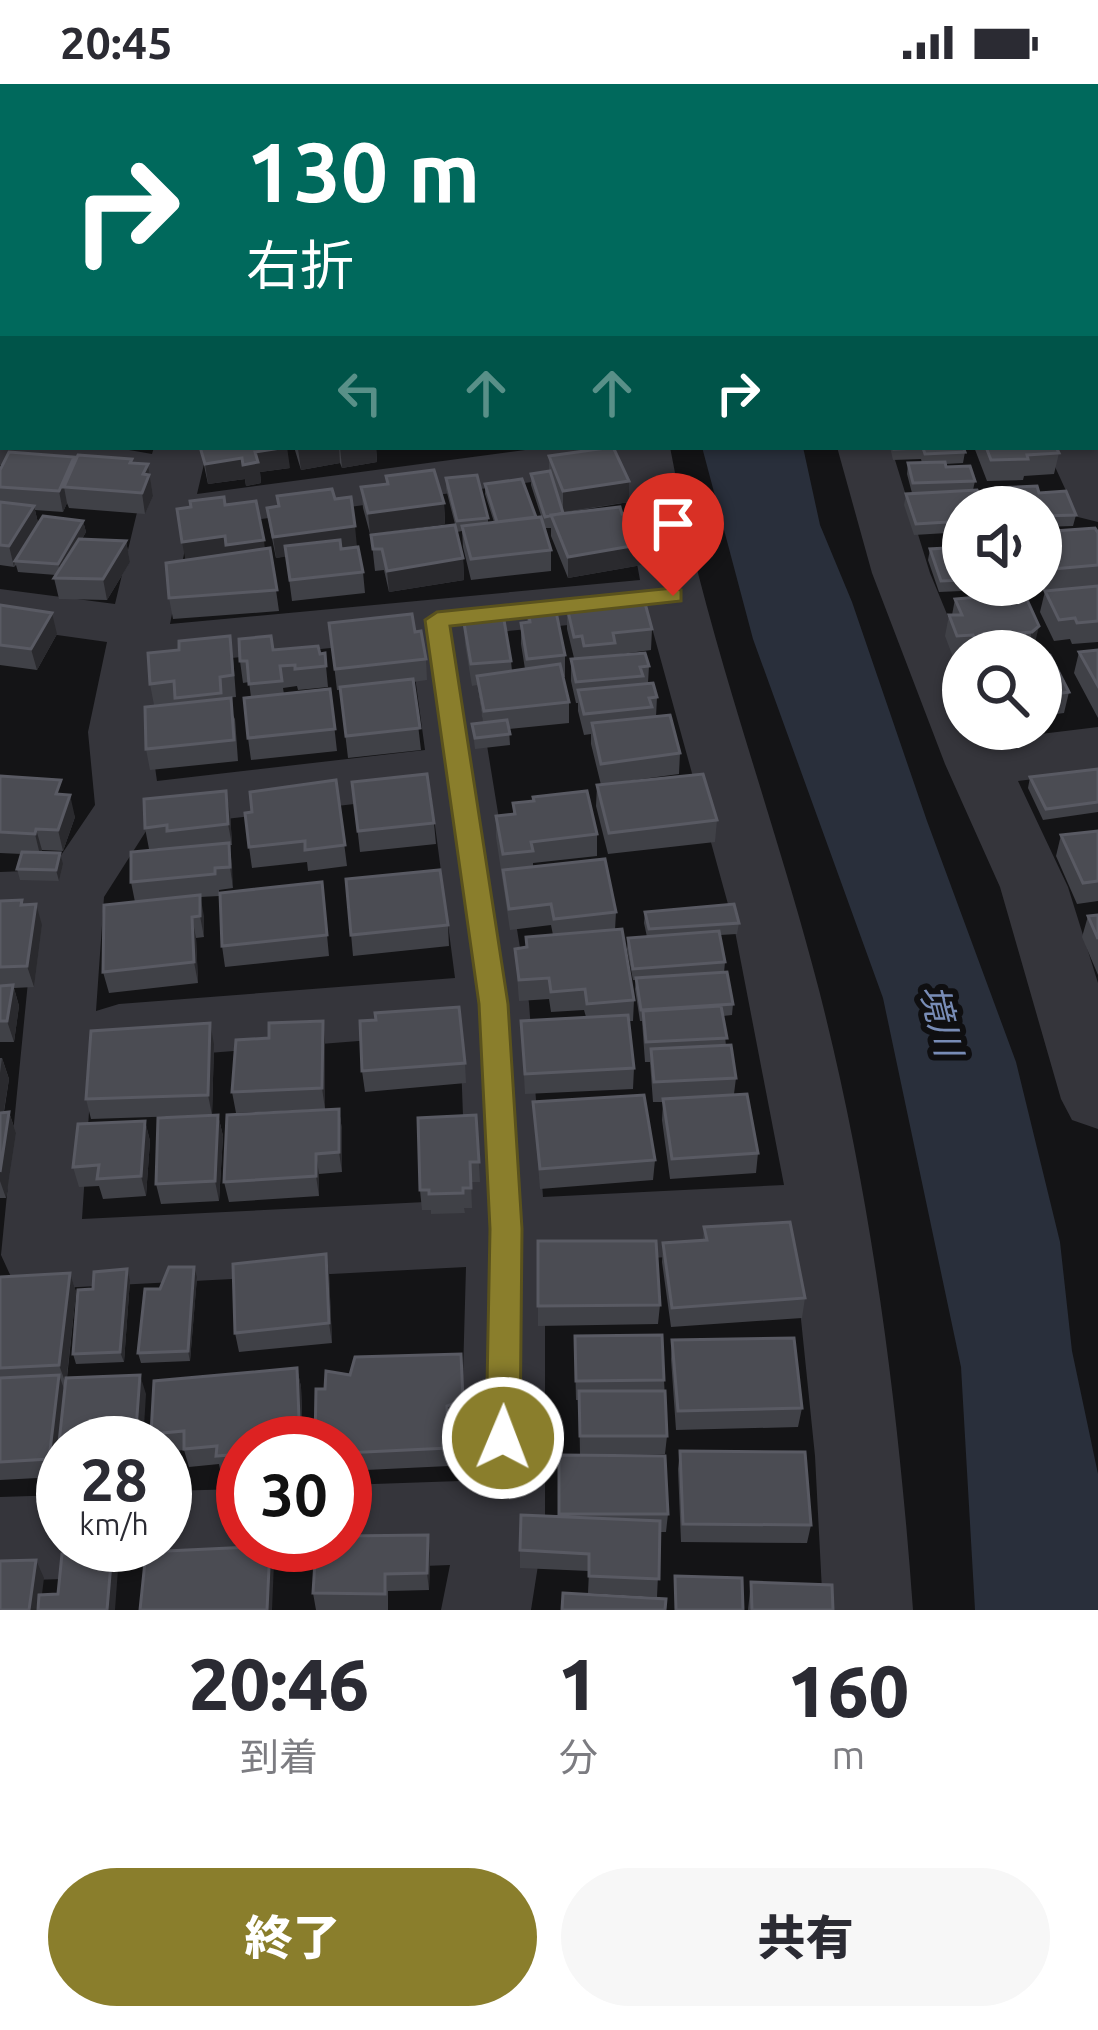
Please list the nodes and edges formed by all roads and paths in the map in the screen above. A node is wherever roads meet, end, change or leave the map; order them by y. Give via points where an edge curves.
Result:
1 (6, 450) edge
2 (627, 450) edge
3 (643, 450) edge
4 (864, 450) edge
5 (1074, 450) edge
6 (174, 478) edge
7 (1098, 505) edge
8 (673, 596) junction
9 (0, 608) edge
10 (437, 620) junction
11 (139, 637) junction
12 (942, 675) edge
13 (1062, 747) edge
14 (1098, 749) edge
15 (972, 750) edge
16 (458, 769) junction
17 (128, 807) junction
18 (70, 894) junction
19 (0, 897) edge
20 (494, 1004) junction
21 (62, 1036) junction
22 (1098, 1099) edge
23 (826, 1216) junction
24 (506, 1229) junction
25 (20, 1256) edge
26 (502, 1521) junction
27 (372, 1526) edge
28 (36, 1538) edge
29 (0, 1539) edge
30 (486, 1610) edge
31 (868, 1610) edge

1 - 6 street
2 - 6 street
3 - 8 street
4 - 12 street
5 - 7 street
6 - 11 street
8 - 10 street
8 - 23 street via 784,994
9 - 11 street
10 - 11 street
10 - 16 street
11 - 17 street via 119,733
13 - 14 street
15 - 22 street via 1034,887
16 - 17 street
16 - 20 street
17 - 18 street
18 - 19 street
18 - 21 street
20 - 21 street
20 - 24 street
21 - 25 street
23 - 24 street
23 - 31 street via 862,1475
24 - 25 street
24 - 26 street
26 - 27 street
26 - 30 street
28 - 29 street

